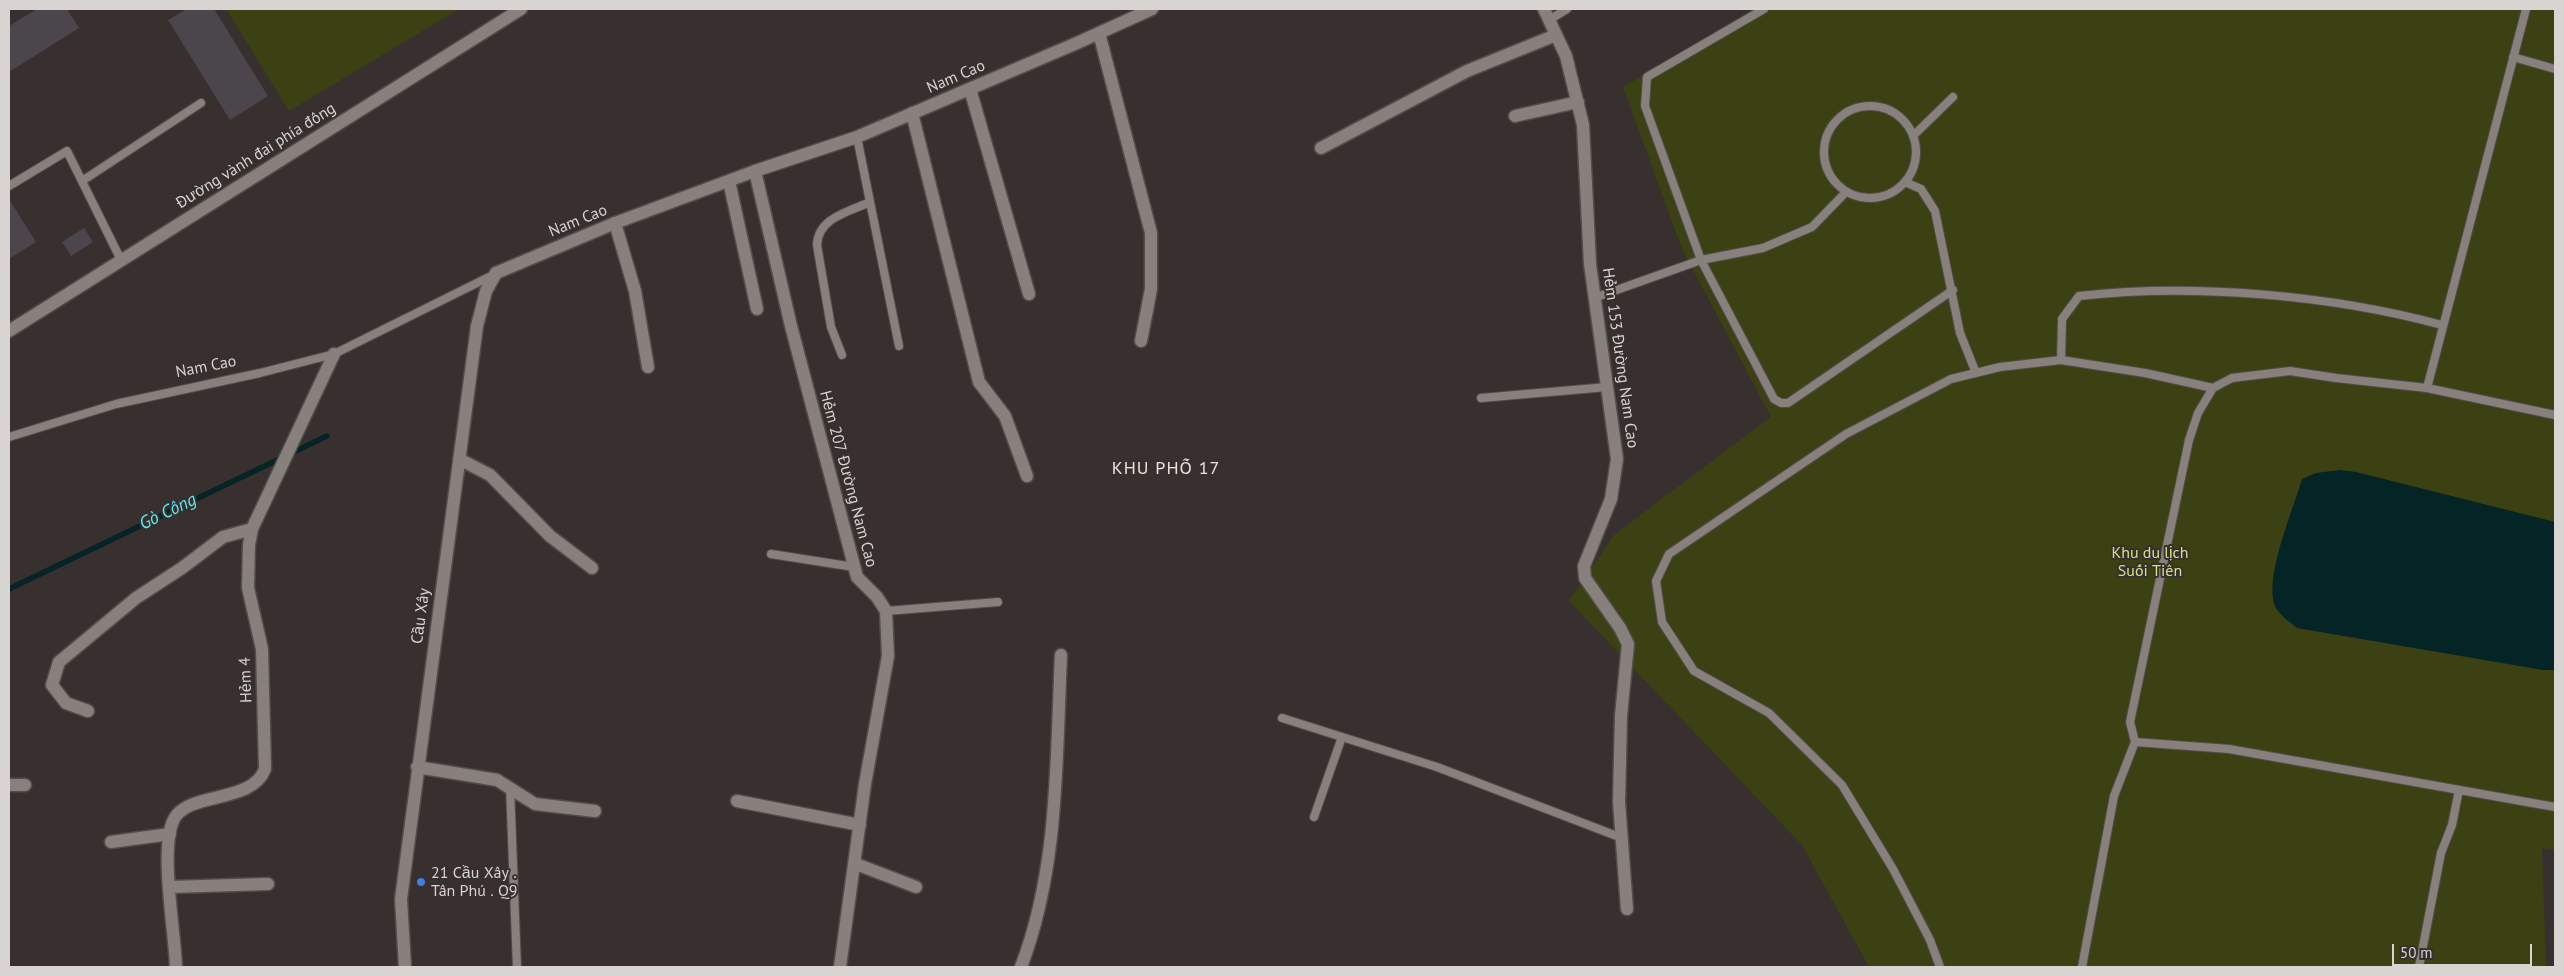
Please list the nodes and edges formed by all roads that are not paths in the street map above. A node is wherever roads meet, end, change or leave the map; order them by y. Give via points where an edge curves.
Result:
1 (521, 9) edge
2 (1152, 9) edge
3 (1567, 9) edge
4 (1764, 9) edge
5 (2526, 9) edge
6 (1546, 14) edge
7 (1099, 33) junction
8 (1556, 35) junction
9 (2513, 56) junction
10 (2555, 69) edge
11 (970, 88) junction
12 (1953, 97) dead end
13 (201, 102) dead end
14 (1578, 102) junction
15 (912, 113) junction
16 (1515, 116) dead end
17 (1913, 136) junction
18 (856, 137) junction
19 (1321, 148) dead end
20 (755, 171) junction
21 (82, 181) junction
22 (729, 181) junction
23 (1905, 182) junction
24 (9, 186) edge
25 (1846, 192) junction
26 (870, 202) junction
27 (615, 223) junction
28 (121, 260) junction
29 (1701, 260) junction
30 (496, 273) junction
31 (1953, 290) junction
32 (1029, 294) dead end
33 (1594, 298) junction
34 (756, 309) dead end
35 (2442, 325) junction
36 (9, 330) edge
37 (1141, 340) dead end
38 (899, 346) dead end
39 (334, 354) junction
40 (842, 355) dead end
41 (2061, 360) junction
42 (648, 367) dead end
43 (1976, 373) junction
44 (1607, 388) junction
45 (2213, 388) junction
46 (2427, 388) junction
47 (1481, 398) dead end
48 (2555, 415) edge
49 (9, 437) edge
50 (458, 459) junction
51 (1027, 476) dead end
52 (252, 529) junction
53 (771, 554) dead end
54 (854, 567) junction
55 (592, 568) dead end
56 (998, 602) dead end
57 (886, 611) junction
58 (1061, 655) dead end
59 (88, 710) dead end
60 (1282, 718) dead end
61 (1342, 738) junction
62 (2136, 742) junction
63 (417, 767) junction
64 (25, 784) dead end
65 (9, 785) edge
66 (510, 787) junction
67 (2459, 790) junction
68 (737, 801) dead end
69 (2555, 807) edge
70 (595, 812) dead end
71 (1314, 817) dead end
72 (860, 825) junction
73 (170, 834) junction
74 (1622, 838) junction
75 (112, 842) dead end
76 (856, 864) junction
77 (268, 884) dead end
78 (170, 887) junction
79 (916, 887) dead end
80 (1627, 909) dead end
81 (176, 967) edge
82 (404, 967) edge
83 (517, 967) edge
84 (840, 967) edge
85 (1021, 967) edge
86 (1940, 967) edge
87 (2082, 967) edge
88 (2419, 967) edge

1 - 28 street, Đường vành đai phía đông
2 - 7 street, Nam Cao
3 - 6 lane
4 - 29 lane via 1647,77 1646,106
5 - 9 lane
6 - 8 street, Hẻm 153 Đường Nam Cao
7 - 11 street, Nam Cao
7 - 37 street via 1151,234 1151,289
8 - 14 street, Hẻm 153 Đường Nam Cao via 1566,56
8 - 19 street via 1467,71
9 - 10 lane
9 - 35 lane
11 - 15 street, Nam Cao
11 - 32 street
12 - 17 lane
13 - 21 lane
14 - 16 street
14 - 33 street, Hẻm 153 Đường Nam Cao via 1583,125
15 - 18 street, Nam Cao
15 - 51 street via 979,382 1005,416
17 - 23 lane via 1916,152 1913,168
17 - 25 lane via 1900,117 1878,106 1862,106 1847,111 1835,121 1826,135 1823,151 1833,181
18 - 20 street, Nam Cao
18 - 26 lane
20 - 22 street, Nam Cao
20 - 54 street, Hẻm 207 Đường Nam Cao via 791,326
21 - 24 lane via 67,151
21 - 28 lane
22 - 27 street, Nam Cao
22 - 34 street
23 - 25 lane via 1877,198 1861,198
23 - 31 lane via 1921,189 1935,211
25 - 29 lane via 1812,227 1763,248
26 - 38 lane
26 - 40 lane via 829,220 817,234 831,326
27 - 30 street, Nam Cao
27 - 42 street via 636,291
28 - 36 street, Đường vành đai phía đông
29 - 31 lane via 1774,399 1781,403 1788,403
29 - 33 lane
30 - 39 lane, Nam Cao
30 - 50 street, Cầu Xây via 486,291 477,326
31 - 43 lane via 1960,333
33 - 44 street, Hẻm 153 Đường Nam Cao
35 - 41 lane via 2340,304 2221,292 2123,291 2079,296 2062,320
35 - 46 lane
39 - 49 lane, Nam Cao via 116,404
39 - 52 street, Hẻm 4
41 - 43 lane
41 - 45 lane
43 - 86 lane via 1951,379 1846,434 1669,554 1656,581 1662,622 1694,671 1769,713 1842,785 1893,869 1930,940
44 - 47 lane
44 - 74 street, Hẻm 153 Đường Nam Cao via 1618,459 1611,500 1584,566 1585,578 1628,644 1621,716 1619,802
45 - 46 lane via 2232,378 2290,370
45 - 62 lane via 2198,413 2189,440 2130,722
46 - 48 lane
50 - 55 street via 490,475 550,536
50 - 63 street, Cầu Xây
52 - 59 street via 223,537 136,598 59,662 52,685 66,703
52 - 73 street, Hẻm 4 via 248,588 262,649 265,769 256,782 180,811
53 - 54 lane
54 - 57 street, Hẻm 207 Đường Nam Cao via 857,577 878,597
56 - 57 lane
57 - 72 street via 888,656
58 - 85 street via 1052,841 1031,939
60 - 61 lane
61 - 71 lane
61 - 74 lane via 1437,767
62 - 67 lane via 2229,749
62 - 87 lane via 2114,796
63 - 66 street via 497,780
63 - 82 street, Cầu Xây via 401,899
64 - 65 street
66 - 70 street via 535,804
66 - 83 lane
67 - 69 lane
67 - 88 lane via 2452,825 2441,853
68 - 72 street
72 - 76 street
73 - 75 street
73 - 78 street, Hẻm 4
74 - 80 street, Hẻm 153 Đường Nam Cao
76 - 79 street
76 - 84 street
77 - 78 street
78 - 81 street, Hẻm 4

